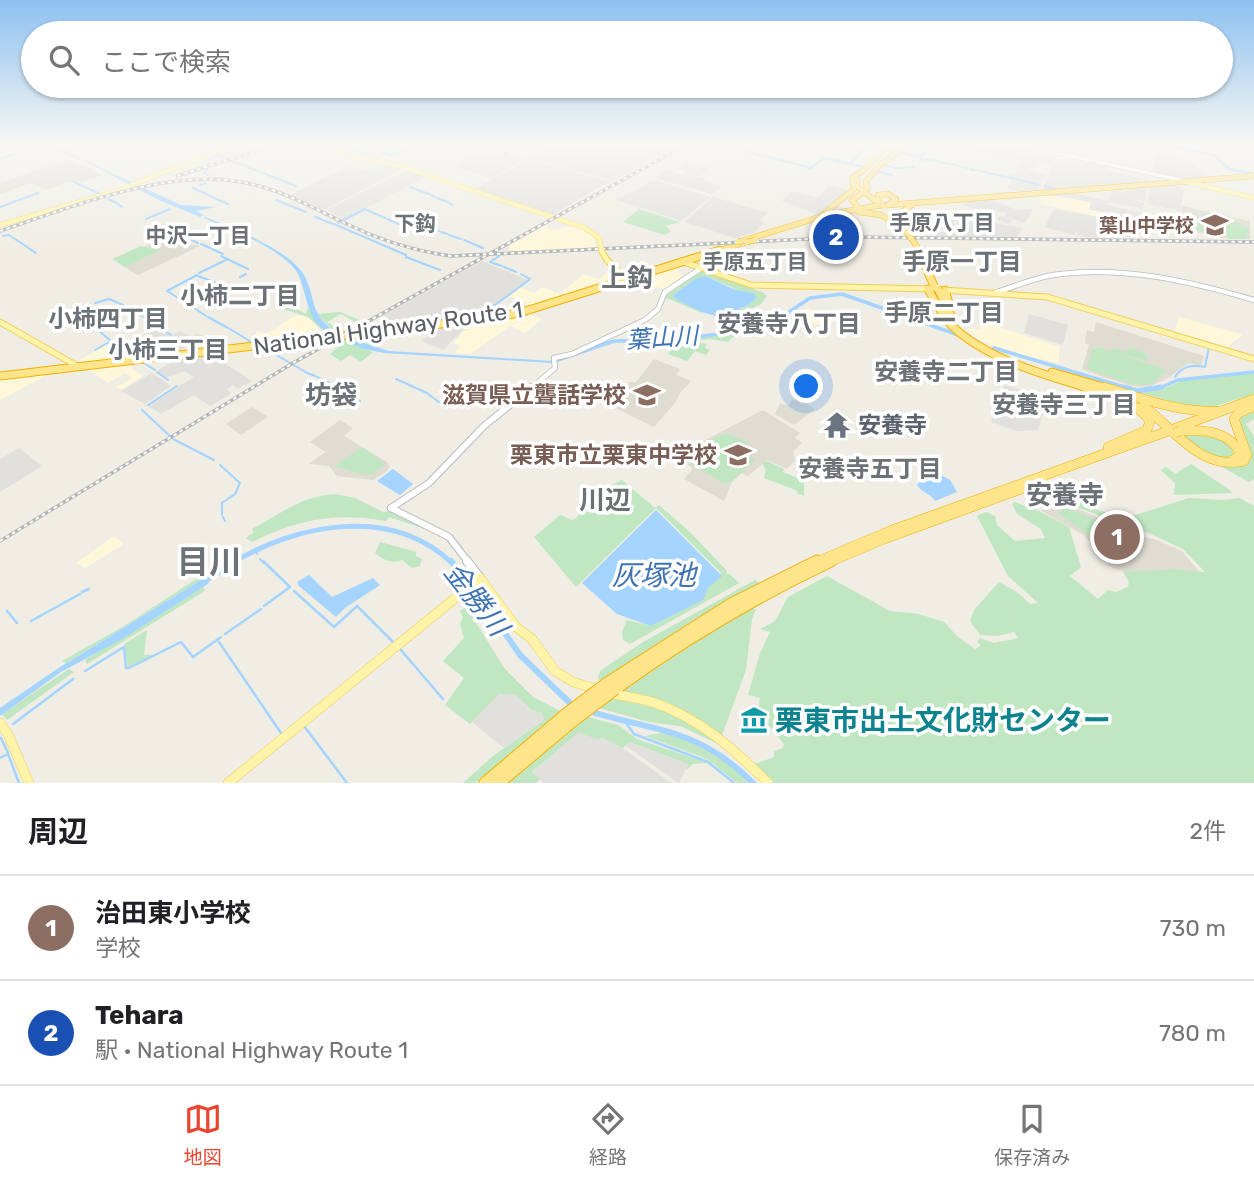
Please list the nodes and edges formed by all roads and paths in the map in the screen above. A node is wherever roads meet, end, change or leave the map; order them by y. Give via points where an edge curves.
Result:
1 (145, 180) edge
2 (440, 180) edge
3 (858, 180) edge
4 (867, 180) edge
5 (1179, 180) edge
6 (1206, 180) edge
7 (1186, 181) junction
8 (861, 188) junction
9 (1254, 198) edge
10 (931, 201) junction
11 (919, 203) junction
12 (880, 204) junction
13 (859, 209) junction
14 (847, 212) junction
15 (818, 218) junction
16 (0, 225) edge
17 (902, 228) junction
18 (745, 241) junction
19 (681, 261) junction
20 (700, 269) junction
21 (625, 279) junction
22 (937, 290) junction
23 (997, 292) junction
24 (1254, 300) edge
25 (0, 320) edge
26 (1254, 359) edge
27 (78, 366) junction
28 (0, 376) edge
29 (1101, 389) junction
30 (1254, 403) edge
31 (1221, 411) junction
32 (1176, 430) junction
33 (1055, 471) junction
34 (480, 579) junction
35 (611, 687) junction
36 (570, 718) junction
37 (0, 723) edge
38 (29, 783) edge
39 (228, 783) edge
40 (485, 783) edge
41 (499, 783) edge
42 (768, 783) edge

1 - 16 main road
2 - 21 main road, bridge via 589,230 599,238 602,254
3 - 8 highway
4 - 8 highway
5 - 7 main road
6 - 7 highway, National Highway Route 1
7 - 9 main road
7 - 10 highway, National Highway Route 1
8 - 12 highway
8 - 13 highway via 852,200
8 - 15 highway
10 - 11 highway, National Highway Route 1
10 - 12 highway, National Highway Route 1
11 - 13 highway, National Highway Route 1
11 - 17 highway via 899,214
12 - 13 highway, National Highway Route 1
12 - 17 highway
13 - 14 highway, National Highway Route 1
13 - 15 highway, National Highway Route 1
14 - 15 highway, National Highway Route 1
14 - 17 highway via 877,214
15 - 18 highway, National Highway Route 1
15 - 18 highway, National Highway Route 1
17 - 22 highway, bridge
18 - 19 highway, National Highway Route 1
19 - 20 main road
19 - 21 highway, National Highway Route 1
20 - 22 main road via 758,285
20 - 34 main road via 665,292 658,309 645,320 555,361 554,369 533,390 483,427 442,471 391,508 449,537
21 - 27 highway, National Highway Route 1 via 492,318
22 - 23 main road
22 - 29 highway via 958,326 976,342
22 - 29 highway via 963,334 1001,358
23 - 24 main road via 1049,276 1103,272 1186,281
23 - 26 main road via 1059,300
25 - 27 main road
27 - 28 highway, National Highway Route 1
29 - 30 highway via 1145,407 1201,454 1229,464 1244,461 1247,455 1234,419
29 - 31 highway via 1185,411
29 - 32 highway via 1150,405 1192,444 1212,458 1230,461 1241,455 1235,444 1217,433 1198,430
29 - 33 highway via 1140,408 1150,426
30 - 31 highway
30 - 32 highway
31 - 32 highway
32 - 33 highway
32 - 35 highway via 832,561 762,595
33 - 35 highway via 892,530 791,573 699,623
34 - 39 main road
34 - 42 main road via 516,627 563,677 585,687 659,704 691,718
35 - 36 highway, bridge
36 - 40 highway
36 - 41 highway
37 - 38 main road

